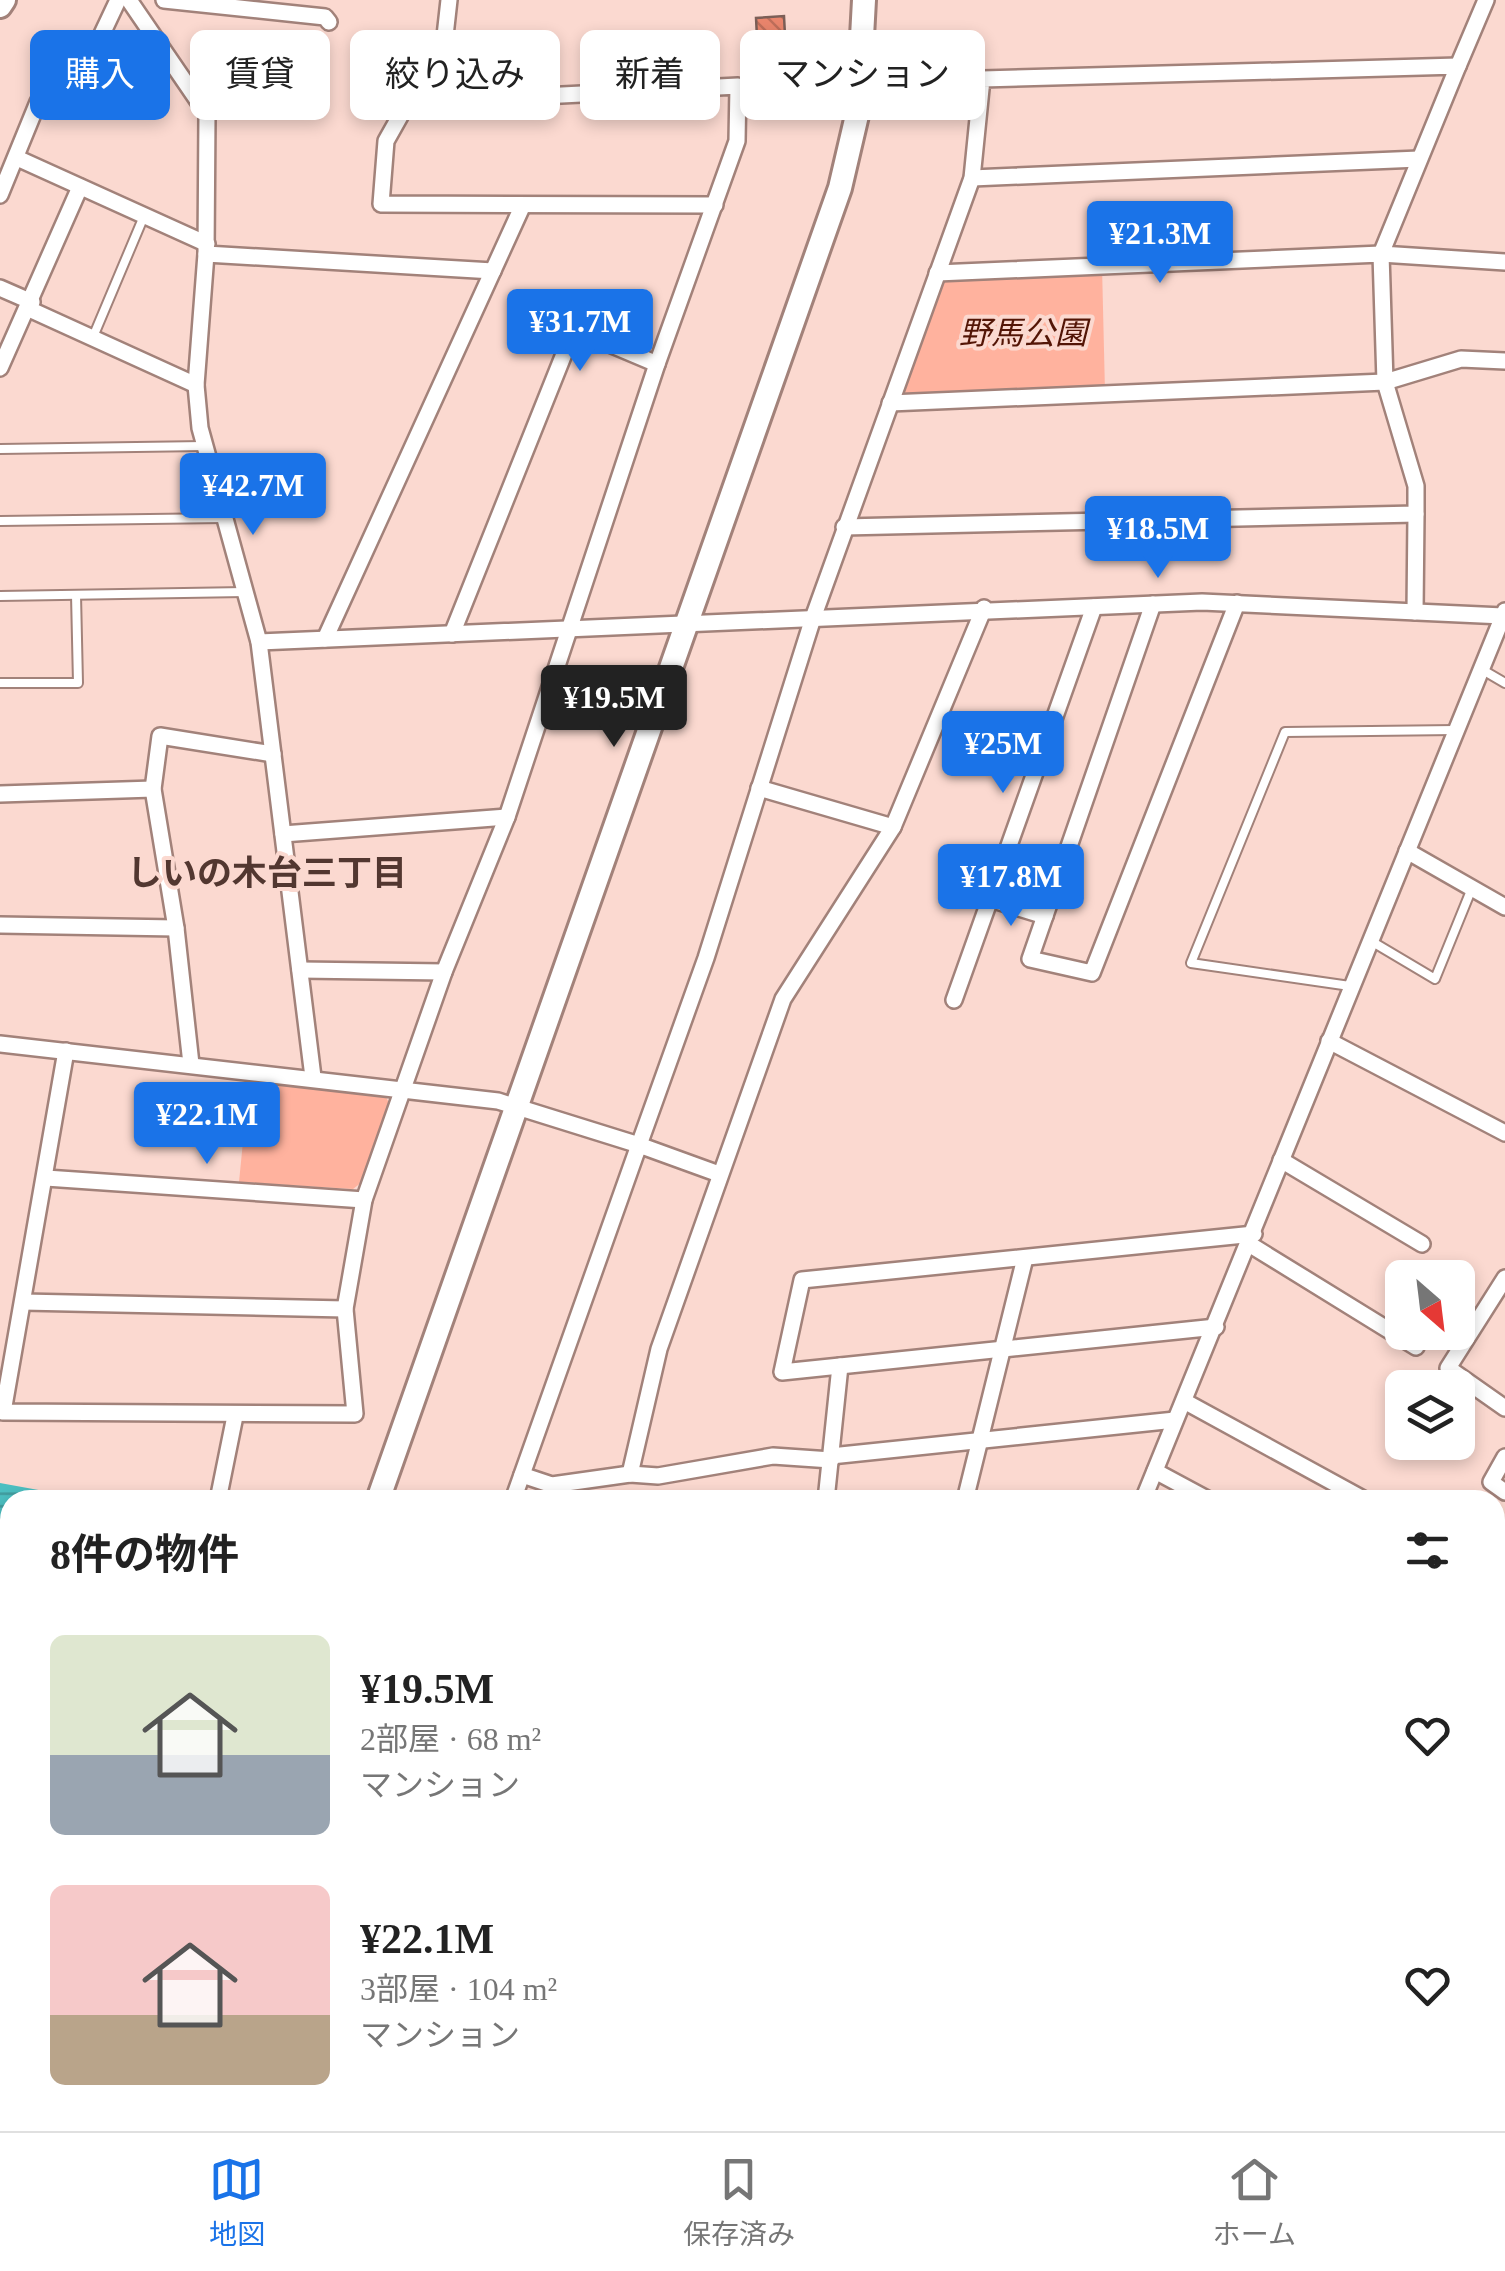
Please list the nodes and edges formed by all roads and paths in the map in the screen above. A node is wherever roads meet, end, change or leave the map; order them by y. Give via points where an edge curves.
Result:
1 (118, 0) edge
2 (128, 0) edge
3 (164, 0) edge
4 (450, 0) edge
5 (864, 0) edge
6 (1486, 0) edge
7 (329, 22) dead end
8 (446, 30) edge
9 (1458, 66) junction
10 (985, 78) edge
11 (738, 86) joint
12 (560, 95) edge
13 (398, 120) edge
14 (978, 120) edge
15 (17, 158) junction
16 (1420, 159) junction
17 (972, 178) junction
18 (80, 187) junction
19 (0, 196) edge
20 (715, 205) junction
21 (522, 206) junction
22 (144, 216) junction
23 (206, 249) junction
24 (1380, 254) junction
25 (1505, 262) edge
26 (493, 270) junction
27 (937, 273) junction
28 (0, 288) edge
29 (30, 305) junction
30 (93, 338) junction
31 (1505, 361) edge
32 (658, 364) junction
33 (0, 368) edge
34 (1385, 382) junction
35 (196, 384) junction
36 (890, 403) junction
37 (204, 446) junction
38 (0, 449) edge
39 (1416, 514) junction
40 (224, 518) junction
41 (0, 521) edge
42 (844, 527) junction
43 (245, 592) junction
44 (76, 595) junction
45 (0, 596) edge
46 (1237, 602) junction
47 (1153, 604) junction
48 (1094, 607) junction
49 (984, 608) junction
50 (1416, 612) junction
51 (1504, 614) edge
52 (812, 618) junction
53 (686, 626) junction
54 (570, 630) junction
55 (452, 634) junction
56 (325, 640) junction
57 (259, 642) junction
58 (1481, 670) junction
59 (0, 683) edge
60 (1505, 683) edge
61 (1456, 730) junction
62 (273, 754) junction
63 (758, 788) junction
64 (153, 789) junction
65 (0, 794) edge
66 (507, 817) junction
67 (892, 827) junction
68 (283, 834) junction
69 (1407, 851) junction
70 (1472, 888) junction
71 (990, 899) junction
72 (1505, 906) edge
73 (1045, 916) junction
74 (0, 925) edge
75 (176, 928) junction
76 (1371, 941) junction
77 (300, 970) junction
78 (444, 972) junction
79 (1350, 986) junction
80 (954, 1000) dead end
81 (1329, 1041) junction
82 (0, 1044) edge
83 (66, 1050) junction
84 (191, 1064) junction
85 (313, 1078) junction
86 (405, 1088) junction
87 (516, 1104) junction
88 (1505, 1133) edge
89 (639, 1145) junction
90 (1281, 1160) junction
91 (719, 1174) junction
92 (46, 1178) junction
93 (364, 1200) junction
94 (1252, 1239) junction
95 (1422, 1244) dead end
96 (1025, 1258) junction
97 (1505, 1278) edge
98 (23, 1302) junction
99 (344, 1309) junction
100 (1216, 1327) junction
101 (1385, 1327) edge
102 (1004, 1349) junction
103 (840, 1366) junction
104 (1184, 1401) junction
105 (1505, 1408) edge
106 (235, 1416) junction
107 (1175, 1420) junction
108 (980, 1440) junction
109 (1505, 1457) edge
110 (831, 1458) junction
111 (1155, 1471) junction
112 (630, 1474) junction
113 (522, 1476) junction
114 (220, 1490) edge
115 (381, 1490) edge
116 (517, 1490) edge
117 (827, 1490) edge
118 (967, 1490) edge
119 (1148, 1490) edge
120 (1191, 1490) edge
121 (1348, 1490) edge
122 (1502, 1490) edge

1 - 15 street via 94,51 38,102
2 - 23 street via 207,114
3 - 7 street via 325,16
4 - 8 street
5 - 53 street via 858,111 840,188
6 - 9 street
9 - 10 street
9 - 16 street
11 - 12 street
11 - 20 street via 738,141
13 - 21 street via 386,141 380,204
14 - 17 street
15 - 18 street
15 - 19 street
16 - 17 street
16 - 24 street
17 - 27 street
18 - 22 street
18 - 29 street
20 - 21 street
20 - 32 street
21 - 26 street
22 - 23 street
22 - 30 lane
23 - 26 street
23 - 35 street
24 - 25 street
24 - 27 street
24 - 34 street
26 - 56 street
27 - 36 street
28 - 29 street
29 - 30 street
29 - 33 street
30 - 35 street
31 - 34 street via 1461,358
32 - 54 street
32 - 55 street via 574,329
34 - 36 street
34 - 39 street via 1416,486
35 - 37 street
36 - 42 street
37 - 38 lane
37 - 40 street
39 - 42 street
39 - 50 street
40 - 41 lane
40 - 43 street
42 - 52 street
43 - 44 lane
43 - 57 street
44 - 45 lane
44 - 59 lane via 78,684
46 - 47 street
46 - 50 street
46 - 73 street via 1092,973 1030,959
47 - 48 street
47 - 73 street
48 - 49 street
48 - 71 street
49 - 52 street
49 - 67 street
50 - 51 street
51 - 58 street
52 - 53 street
52 - 63 street
53 - 54 street
53 - 87 street
54 - 55 street
54 - 66 street
55 - 56 street
56 - 57 street
57 - 62 street
58 - 60 lane
58 - 61 street
61 - 69 street
61 - 79 lane via 1285,732 1191,963
62 - 64 street via 160,736
62 - 68 street
63 - 67 street
63 - 89 street
64 - 65 street
64 - 75 street
66 - 68 street
66 - 78 street
67 - 91 street via 782,999
68 - 77 street
69 - 70 street
69 - 76 street
70 - 72 street
70 - 76 lane via 1435,979
71 - 73 street
71 - 80 street
74 - 75 street
75 - 84 street
76 - 79 street
77 - 78 street
77 - 85 street
78 - 86 street
79 - 81 street
81 - 88 street
81 - 90 street
82 - 83 street
83 - 84 street
83 - 92 street
84 - 85 street
85 - 86 street
86 - 87 street
86 - 93 street
87 - 89 street
87 - 115 street
89 - 91 street
89 - 113 street
90 - 94 street
90 - 95 street
91 - 112 street via 659,1349
92 - 93 street
92 - 98 street
93 - 99 street
94 - 96 street
94 - 100 street
94 - 101 street
96 - 102 street
96 - 103 street via 802,1280 782,1372
97 - 105 street via 1448,1368
98 - 99 street
98 - 106 street via 4,1412
99 - 106 street via 355,1414
100 - 102 street
100 - 104 street
102 - 103 street
102 - 108 street
103 - 110 street
104 - 107 street
104 - 121 street
106 - 114 street
107 - 108 street
107 - 111 street
108 - 110 street
108 - 118 street
109 - 122 street via 1491,1482
110 - 112 street via 773,1456 658,1476
110 - 117 street
111 - 119 street
111 - 120 street
112 - 113 street via 552,1485
113 - 116 street

